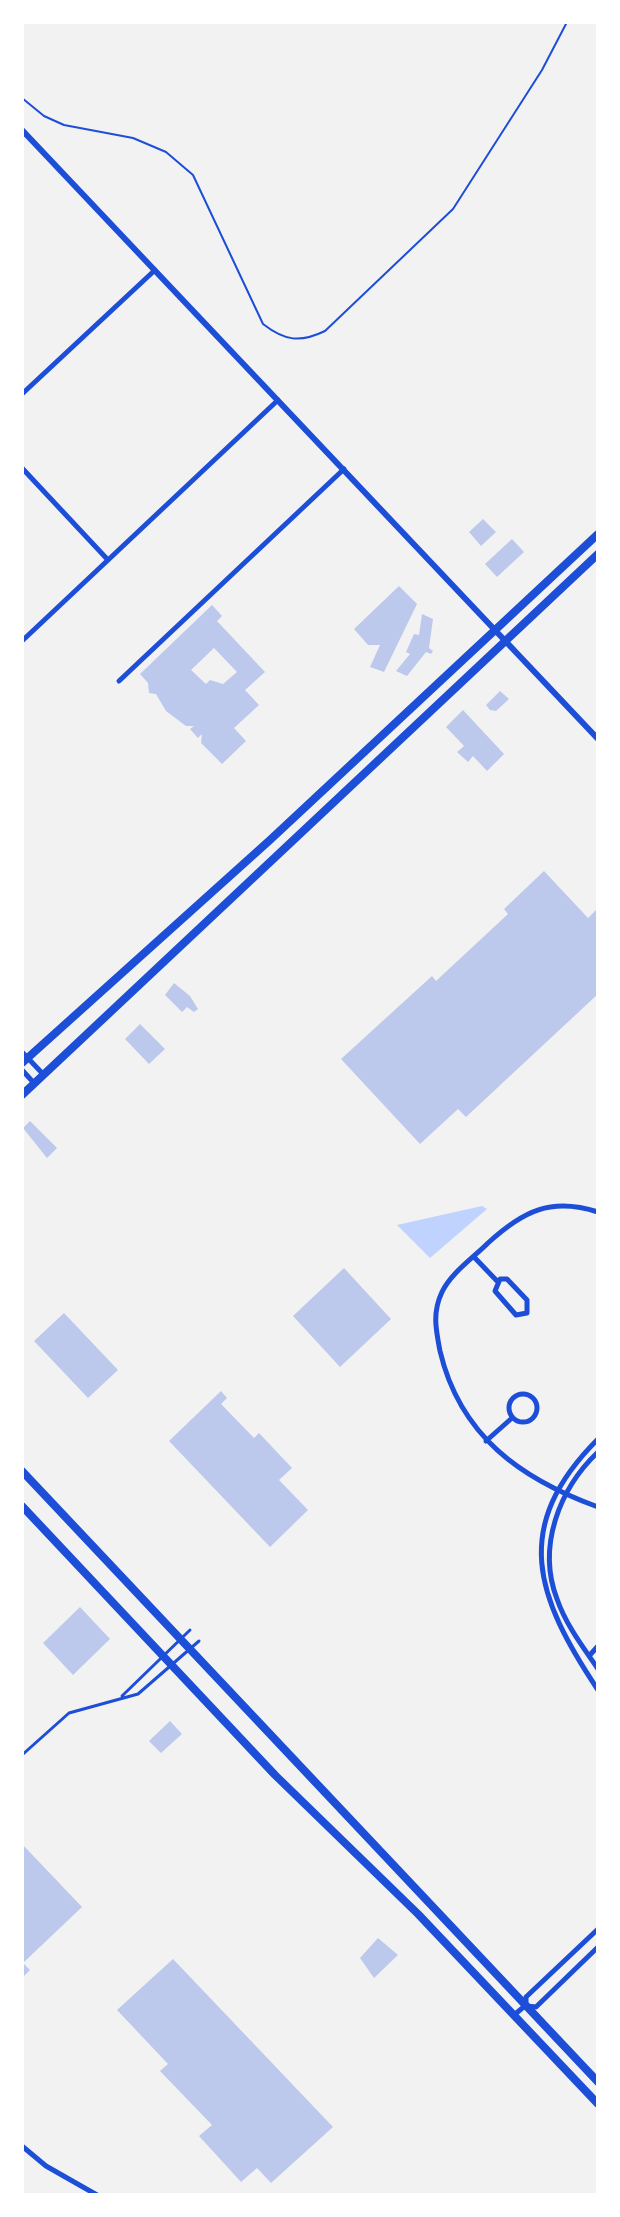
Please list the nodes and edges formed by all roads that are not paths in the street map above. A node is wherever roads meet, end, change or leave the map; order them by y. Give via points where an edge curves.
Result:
1 (22, 130) edge
2 (155, 270) junction
3 (22, 394) edge
4 (278, 399) junction
5 (22, 468) edge
6 (344, 469) junction
7 (598, 534) edge
8 (598, 554) edge
9 (108, 560) junction
10 (496, 629) junction
11 (505, 640) junction
12 (22, 641) edge
13 (119, 681) dead end
14 (598, 739) edge
15 (24, 1057) edge
16 (22, 1070) edge
17 (44, 1074) junction
18 (34, 1083) junction
19 (22, 1095) edge
20 (598, 1212) edge
21 (474, 1257) junction
22 (497, 1281) junction
23 (512, 1418) junction
24 (598, 1439) edge
25 (486, 1441) junction
26 (598, 1452) edge
27 (22, 1471) edge
28 (555, 1492) junction
29 (563, 1495) junction
30 (22, 1506) edge
31 (598, 1507) edge
32 (190, 1630) dead end
33 (180, 1641) junction
34 (199, 1641) dead end
35 (598, 1646) edge
36 (189, 1651) junction
37 (164, 1655) junction
38 (589, 1656) junction
39 (174, 1665) junction
40 (598, 1669) edge
41 (598, 1690) edge
42 (122, 1696) junction
43 (22, 1755) edge
44 (598, 1929) edge
45 (598, 1947) edge
46 (526, 2005) junction
47 (514, 2015) junction
48 (598, 2082) edge
49 (598, 2104) edge
50 (22, 2146) edge
51 (97, 2195) edge

1 - 2 street
2 - 3 street
2 - 4 street
4 - 6 street
4 - 9 street
5 - 9 street
6 - 10 street
6 - 13 street
7 - 10 main road
8 - 11 main road
9 - 12 street
10 - 11 street
10 - 15 main road via 270,840
11 - 14 street
11 - 17 main road
15 - 17 street
16 - 18 street
17 - 18 main road
18 - 19 main road
20 - 21 street via 570,1204 540,1209 512,1221
21 - 22 street
21 - 25 street via 443,1289 434,1323 449,1381
22 - 22 street via 495,1291 513,1312 527,1313 527,1300 507,1279
23 - 23 street via 532,1419 537,1408 533,1398 523,1393 513,1397 508,1407
23 - 25 street
24 - 28 street
25 - 28 street
26 - 29 street
27 - 33 main road
28 - 29 street
28 - 41 street via 544,1523 546,1599
29 - 31 street
29 - 38 street via 553,1527 552,1581
30 - 37 main road
32 - 33 lane
33 - 36 main road
33 - 37 lane
34 - 36 lane
35 - 38 street
36 - 39 lane
36 - 46 main road
37 - 39 main road
37 - 42 lane
38 - 40 street
39 - 42 lane via 138,1694
39 - 47 main road via 275,1775
42 - 43 lane via 69,1713
44 - 46 street via 526,1997
45 - 46 street via 536,2007
46 - 47 street
46 - 48 main road
47 - 49 main road
50 - 51 street

